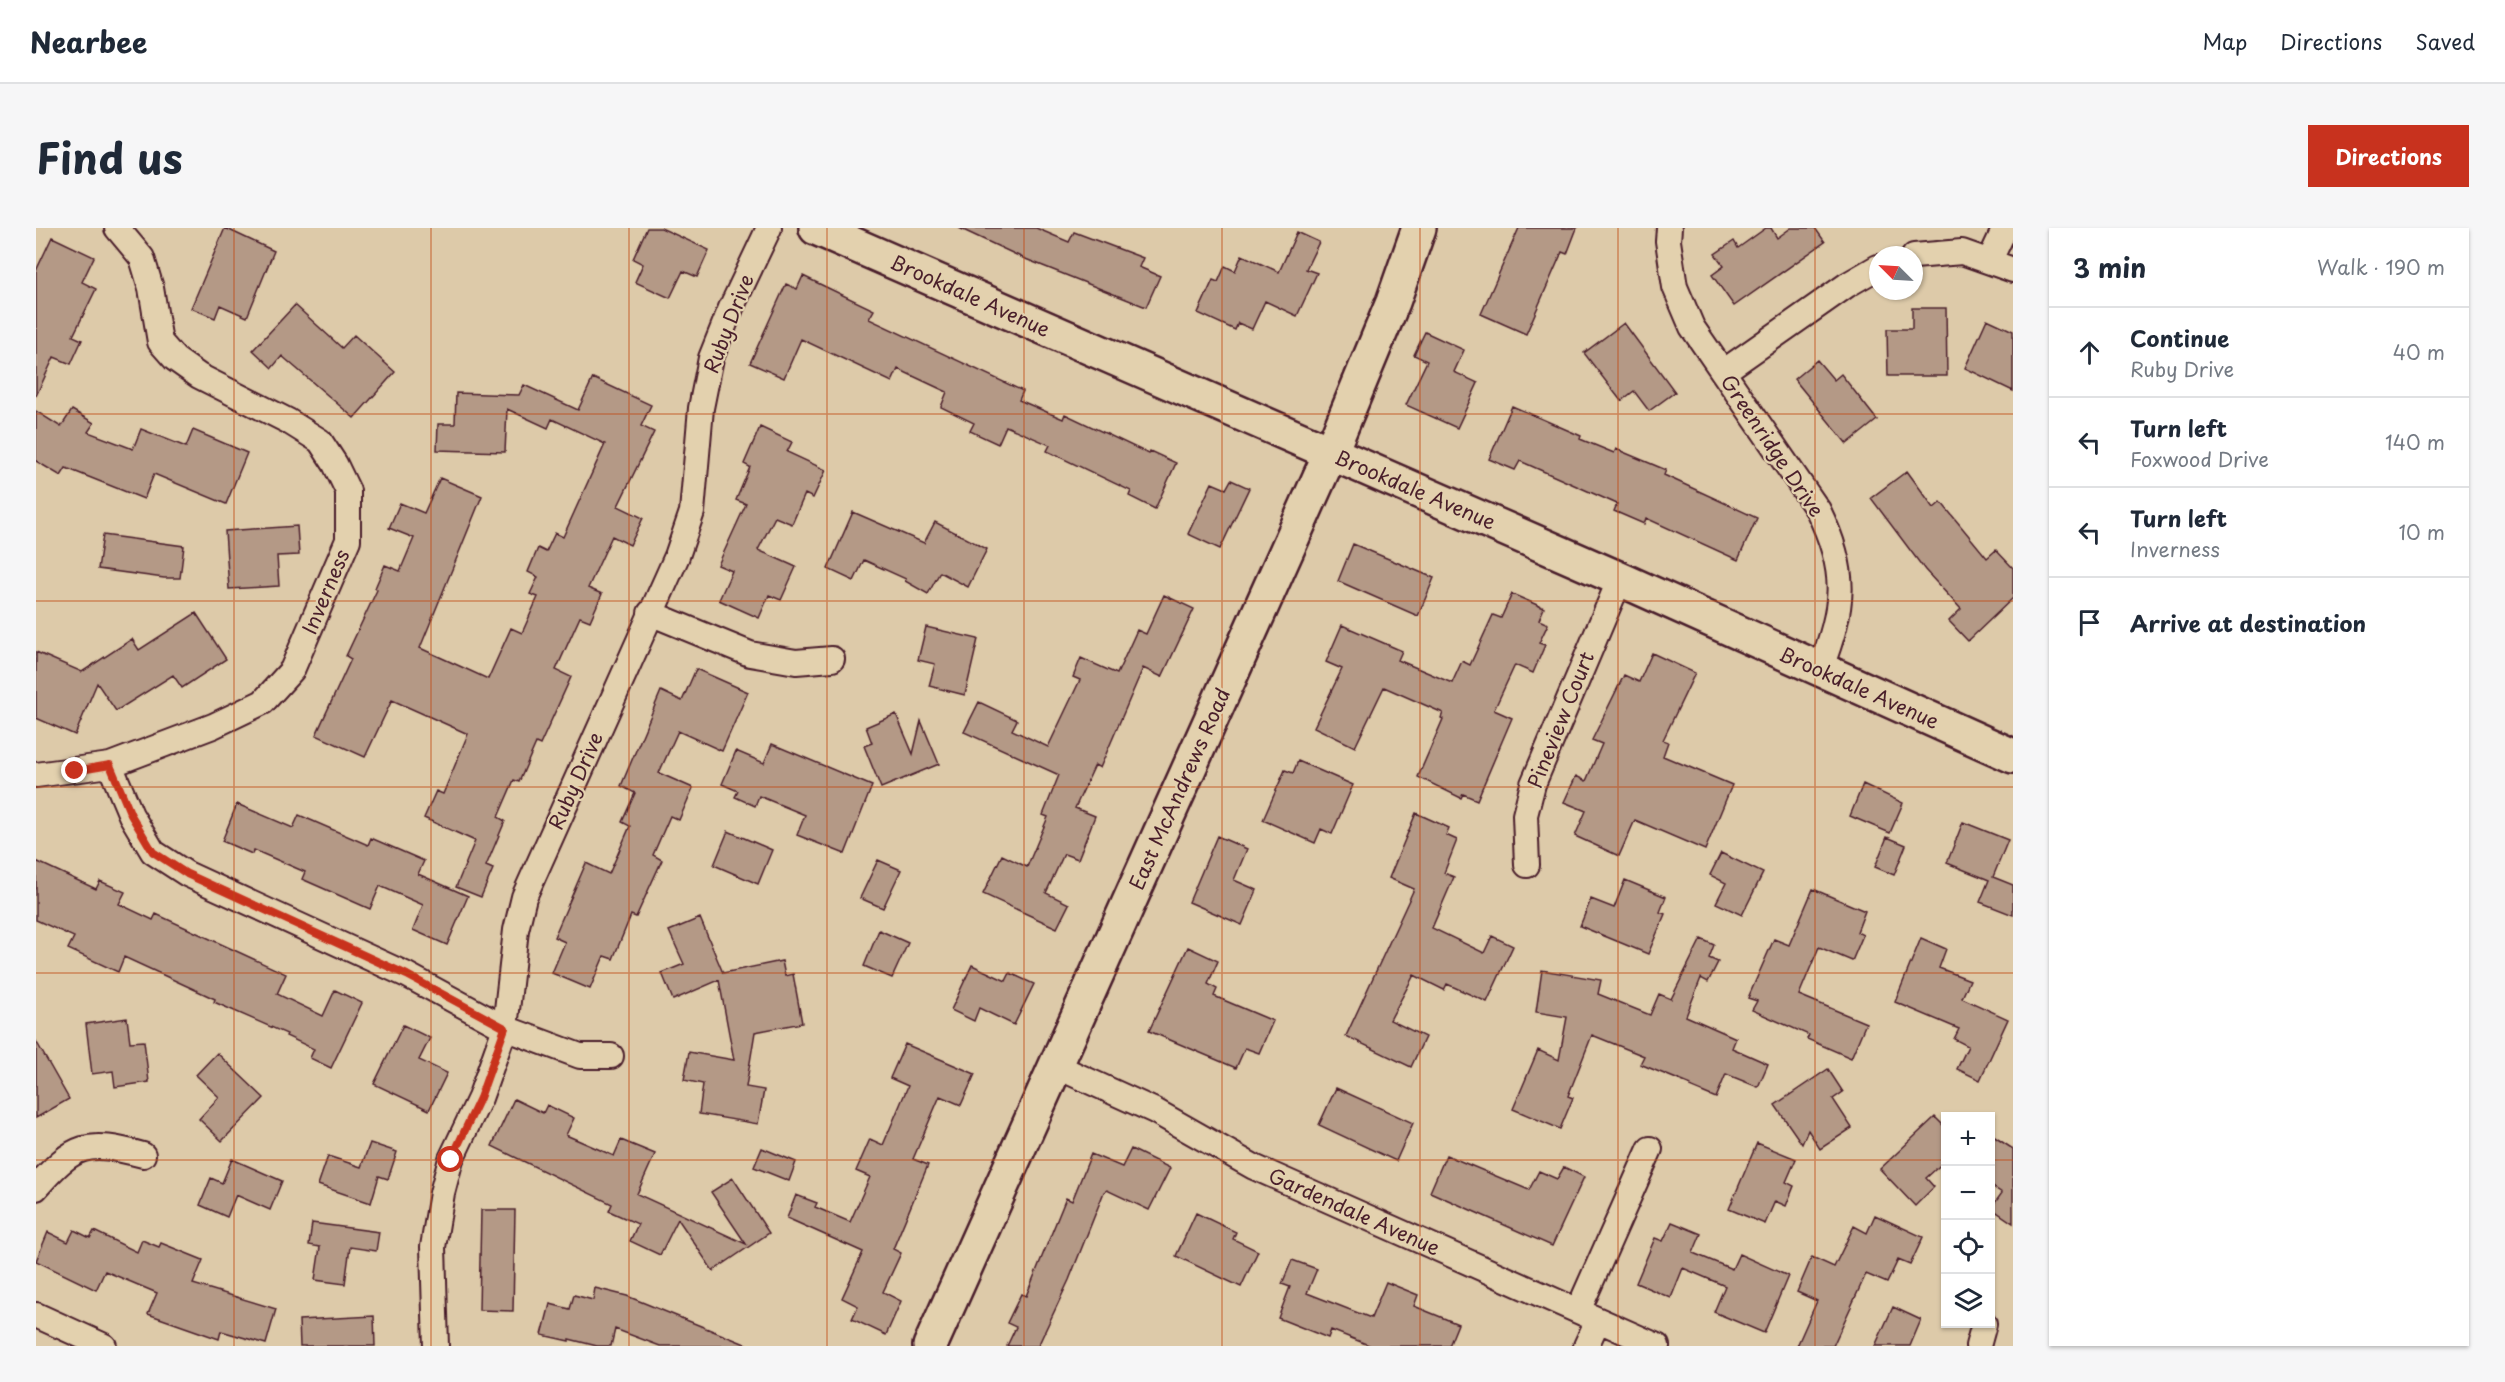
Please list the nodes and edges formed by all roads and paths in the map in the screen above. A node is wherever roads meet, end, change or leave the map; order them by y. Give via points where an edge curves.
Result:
1 (117, 228) edge
2 (769, 228) edge
3 (816, 228) edge
4 (1419, 228) edge
5 (1669, 228) edge
6 (2005, 228) edge
7 (1923, 255) edge
8 (1990, 260) junction
9 (2013, 270) edge
10 (1869, 272) edge
11 (1723, 372) junction
12 (1330, 454) junction
13 (1620, 579) junction
14 (650, 613) junction
15 (832, 659) dead end
16 (1820, 670) junction
17 (2013, 756) edge
18 (110, 765) junction
19 (36, 775) edge
20 (1527, 865) dead end
21 (505, 1028) junction
22 (611, 1056) dead end
23 (1056, 1066) junction
24 (1650, 1149) dead end
25 (143, 1155) dead end
26 (36, 1188) edge
27 (36, 1315) edge
28 (1588, 1315) junction
29 (1983, 1328) edge
30 (104, 1346) edge
31 (436, 1346) edge
32 (930, 1346) edge
33 (1586, 1346) edge
34 (1657, 1346) edge
35 (1978, 1346) edge

1 - 18 street, Inverness via 142,258 160,342 175,359 320,441 348,491 348,540 292,670 263,702 213,726
2 - 14 street, Ruby Drive via 711,358 701,408 692,512 677,556
3 - 12 street, Brookdale Avenue
4 - 12 street, East McAndrews Road
5 - 11 street, Greenridge Drive via 1674,287 1692,327
6 - 8 street
7 - 8 street via 1962,252
8 - 9 street
10 - 11 street
11 - 16 street, Greenridge Drive via 1829,532 1839,564 1841,599
12 - 13 street, Brookdale Avenue
12 - 23 street, East McAndrews Road
13 - 16 street, Brookdale Avenue
13 - 20 street, Pineview Court via 1533,784 1525,815
14 - 15 street via 750,654 796,662
14 - 21 street, Ruby Drive via 524,897 516,930
16 - 17 street, Brookdale Avenue
18 - 19 street, Inverness
18 - 21 street via 131,815 153,852 187,874 407,975
21 - 22 street via 580,1056
21 - 31 street, Ruby Drive via 480,1098 451,1160 442,1193 433,1248
23 - 28 street, Gardendale Avenue via 1155,1111 1254,1167
23 - 32 street, East McAndrews Road
24 - 28 street
25 - 26 street via 108,1146 88,1147 73,1152
27 - 30 street
28 - 33 street
28 - 34 street, Gardendale Avenue
29 - 35 street

